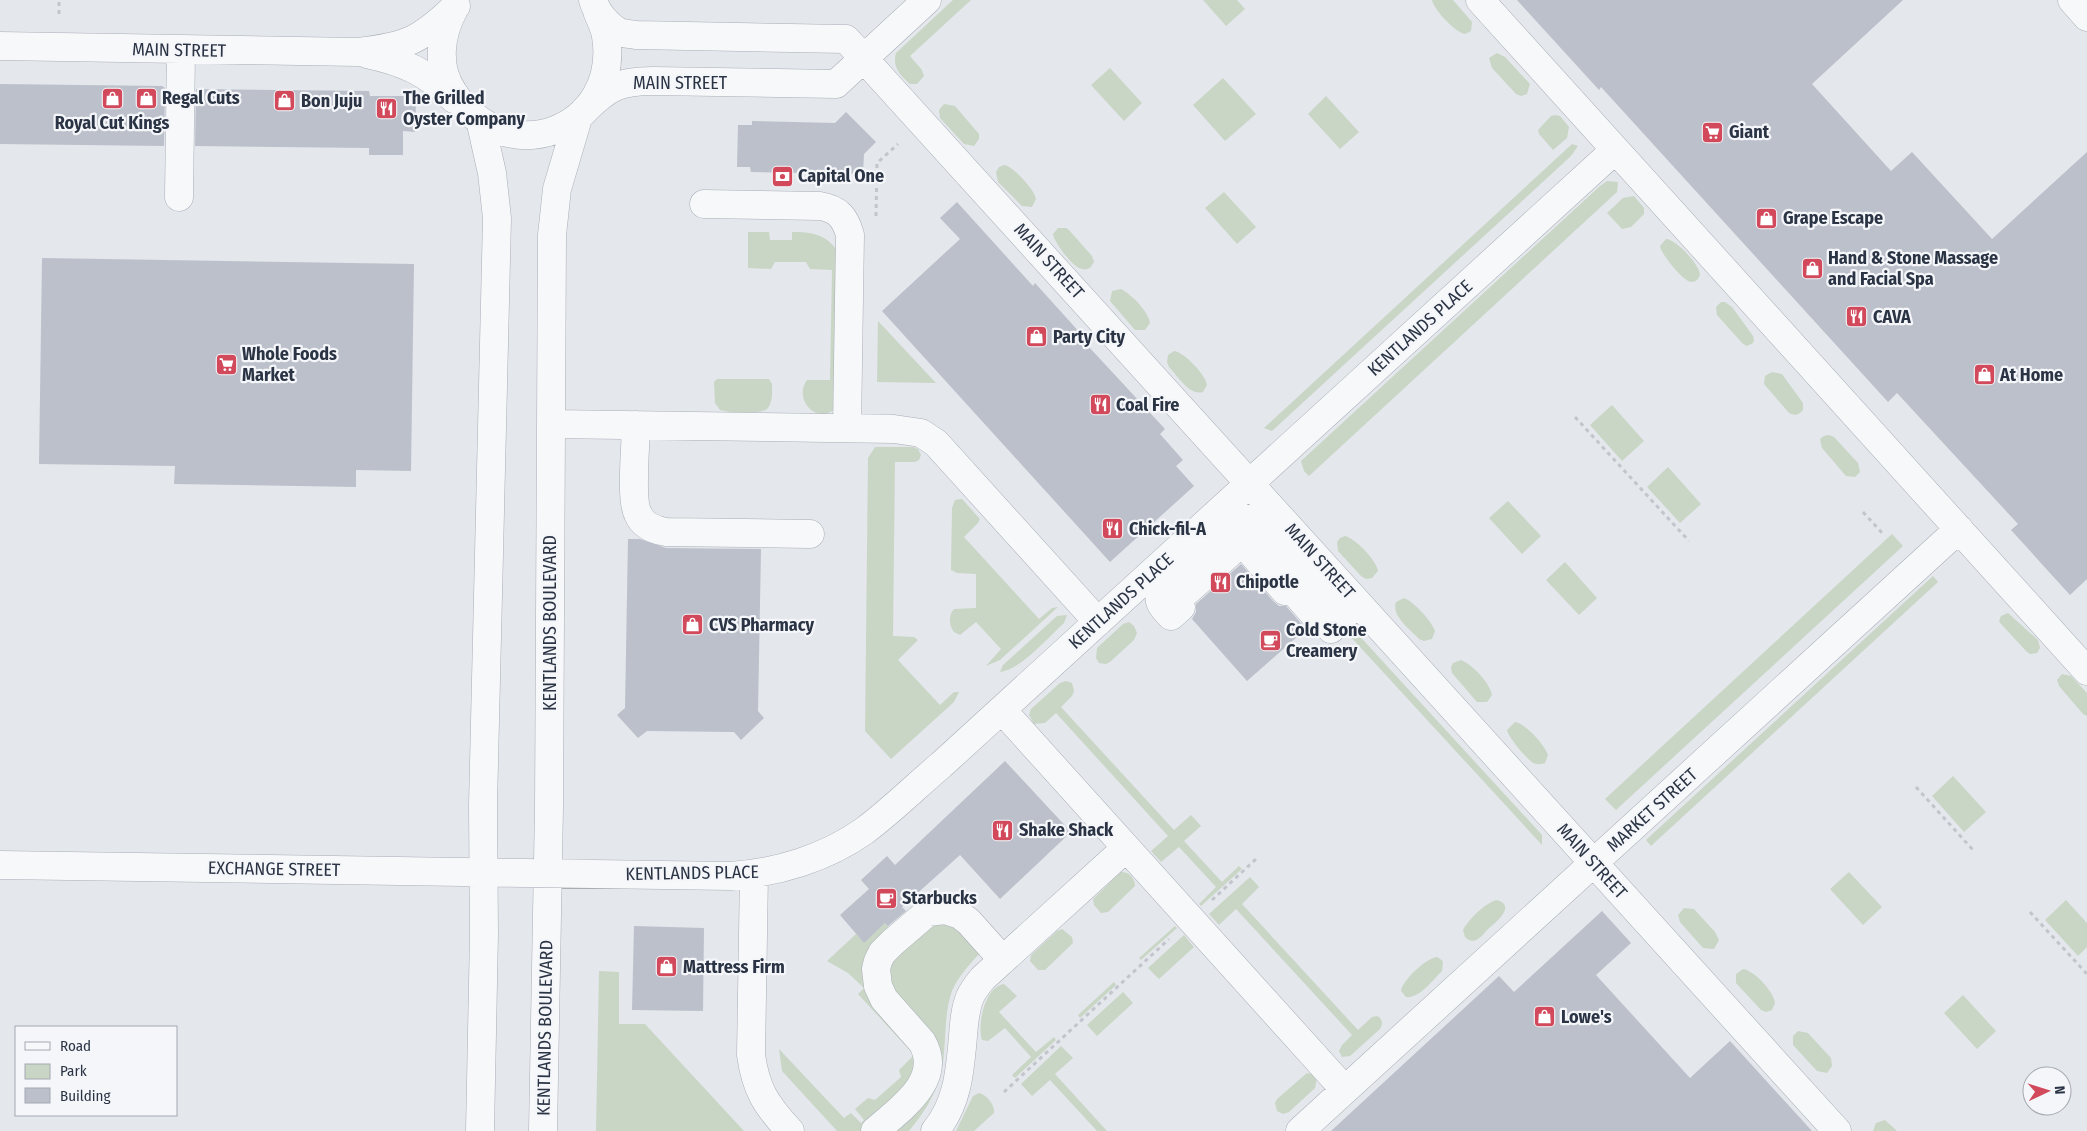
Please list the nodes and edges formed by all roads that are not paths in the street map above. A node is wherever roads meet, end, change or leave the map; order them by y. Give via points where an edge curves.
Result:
1 (927, 0) edge
2 (1480, 0) edge
3 (2072, 0) edge
4 (458, 3) edge
5 (592, 3) edge
6 (2087, 17) edge
7 (0, 46) edge
8 (181, 50) junction
9 (358, 52) junction
10 (864, 57) junction
11 (581, 114) junction
12 (472, 115) junction
13 (1615, 150) junction
14 (179, 197) dead end
15 (704, 204) dead end
16 (552, 424) junction
17 (636, 425) junction
18 (847, 428) junction
19 (1250, 483) junction
20 (1959, 529) junction
21 (810, 534) dead end
22 (1181, 607) joint
23 (1098, 622) junction
24 (2087, 671) edge
25 (1002, 710) junction
26 (1126, 848) junction
27 (1594, 863) junction
28 (0, 865) edge
29 (484, 873) junction
30 (548, 873) junction
31 (754, 874) junction
32 (1003, 960) junction
33 (1345, 1090) junction
34 (480, 1131) edge
35 (543, 1131) edge
36 (790, 1131) edge
37 (876, 1131) edge
38 (935, 1131) edge
39 (1300, 1131) edge
40 (1837, 1131) edge

1 - 10 street
2 - 13 street
3 - 6 street
4 - 9 street, MAIN STREET via 435,27 415,40 392,48
4 - 12 street via 443,38 444,70 449,86
5 - 10 street, MAIN STREET via 620,32 636,36 846,39
5 - 11 street via 606,34 608,56 603,80 595,97
7 - 8 street, MAIN STREET
8 - 9 street, MAIN STREET
8 - 14 street
9 - 12 street, MAIN STREET via 414,67 438,83
10 - 11 street, MAIN STREET via 836,84 624,82 604,92
10 - 19 street, MAIN STREET
11 - 12 street via 560,128 540,135 519,136 499,132
11 - 16 street, KENTLANDS BOULEVARD via 557,189 552,235
12 - 29 street via 492,173 497,218
13 - 19 street, KENTLANDS PLACE
13 - 20 street
15 - 18 street via 820,206 840,213 850,235
16 - 17 street
16 - 30 street, KENTLANDS BOULEVARD
17 - 18 street
17 - 21 street via 635,501 637,513 644,524 666,532
18 - 23 street via 904,429 929,437
19 - 23 street, KENTLANDS PLACE
19 - 27 street, MAIN STREET
20 - 24 street
20 - 27 street, MARKET STREET
22 - 22 street via 1170,616 1160,605 1163,588 1232,524 1240,519 1249,519 1344,618 1332,629 1320,617 1318,619 1290,587 1285,591 1242,542 1176,601
23 - 25 street, KENTLANDS PLACE
25 - 26 street
25 - 31 street, KENTLANDS PLACE via 864,831 813,857
26 - 32 street
26 - 33 street
27 - 33 street, MARKET STREET
27 - 40 street, MAIN STREET
28 - 29 street, EXCHANGE STREET
29 - 30 street, EXCHANGE STREET
29 - 34 street
30 - 31 street, KENTLANDS PLACE
30 - 35 street, KENTLANDS BOULEVARD
31 - 36 street via 753,1071 764,1100
32 - 37 street via 969,922 945,910 928,912 882,953 876,965 878,986 884,999 926,1048 928,1064 919,1090
32 - 38 street via 983,978 969,998 955,1095
33 - 39 street, MARKET STREET

